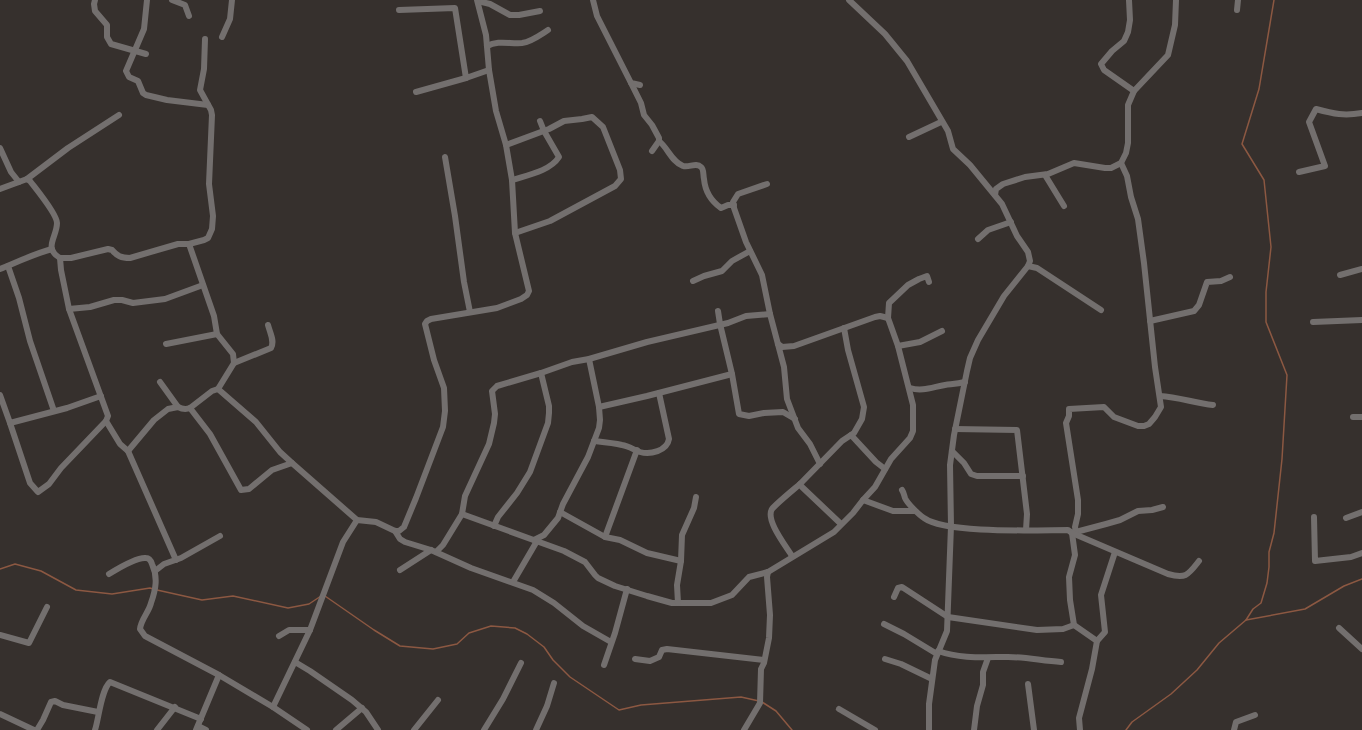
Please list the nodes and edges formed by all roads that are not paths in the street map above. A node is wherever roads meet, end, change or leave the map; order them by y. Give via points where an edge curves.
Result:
1 (95, 0) edge
2 (147, 0) edge
3 (172, 0) edge
4 (232, 0) edge
5 (478, 0) edge
6 (592, 0) edge
7 (859, 0) edge
8 (1129, 0) edge
9 (1176, 0) edge
10 (1238, 0) edge
11 (851, 2) edge
12 (399, 10) dead end
13 (1237, 10) dead end
14 (540, 11) dead end
15 (189, 16) dead end
16 (548, 30) dead end
17 (222, 37) dead end
18 (205, 39) dead end
19 (487, 46) junction
20 (135, 51) junction
21 (146, 54) dead end
22 (489, 70) junction
23 (466, 78) junction
24 (631, 83) junction
25 (640, 85) dead end
26 (1134, 91) junction
27 (416, 92) dead end
28 (208, 105) junction
29 (1362, 113) edge
30 (119, 115) dead end
31 (540, 121) dead end
32 (941, 122) junction
33 (544, 131) junction
34 (909, 137) dead end
35 (659, 141) junction
36 (506, 145) junction
37 (0, 148) edge
38 (652, 151) dead end
39 (445, 157) dead end
40 (1121, 163) junction
41 (1299, 172) dead end
42 (1045, 174) junction
43 (27, 179) junction
44 (512, 180) junction
45 (19, 182) junction
46 (767, 184) dead end
47 (0, 189) edge
48 (995, 195) junction
49 (734, 205) junction
50 (1064, 206) dead end
51 (1011, 222) junction
52 (515, 233) junction
53 (978, 239) dead end
54 (189, 244) junction
55 (52, 249) junction
56 (750, 251) junction
57 (60, 258) junction
58 (8, 266) junction
59 (1028, 266) junction
60 (0, 269) edge
61 (1362, 269) edge
62 (1340, 275) dead end
63 (1230, 276) dead end
64 (693, 280) dead end
65 (928, 282) dead end
66 (203, 286) junction
67 (69, 309) junction
68 (1101, 310) dead end
69 (470, 312) junction
70 (718, 312) dead end
71 (770, 314) junction
72 (888, 318) junction
73 (1362, 320) edge
74 (1150, 321) junction
75 (1313, 322) dead end
76 (720, 324) junction
77 (268, 325) dead end
78 (844, 328) junction
79 (942, 331) dead end
80 (217, 334) junction
81 (166, 344) dead end
82 (780, 346) junction
83 (898, 346) junction
84 (589, 359) junction
85 (234, 363) junction
86 (541, 373) junction
87 (732, 374) junction
88 (160, 382) dead end
89 (965, 382) junction
90 (955, 385) junction
91 (218, 389) junction
92 (964, 390) junction
93 (910, 391) junction
94 (659, 393) junction
95 (0, 395) edge
96 (101, 396) junction
97 (1160, 396) junction
98 (1213, 404) dead end
99 (178, 407) junction
100 (599, 407) junction
101 (190, 408) junction
102 (54, 412) junction
103 (1353, 417) dead end
104 (1362, 417) edge
105 (795, 419) junction
106 (106, 421) junction
107 (10, 423) junction
108 (955, 429) junction
109 (851, 435) junction
110 (594, 441) junction
111 (637, 450) junction
112 (128, 451) junction
113 (952, 451) junction
114 (292, 463) junction
115 (820, 464) junction
116 (885, 469) junction
117 (1023, 476) junction
118 (800, 484) junction
119 (902, 490) dead end
120 (696, 497) dead end
121 (863, 500) junction
122 (1163, 507) dead end
123 (914, 511) junction
124 (560, 512) junction
125 (1362, 512) edge
126 (462, 514) junction
127 (1314, 518) dead end
128 (1346, 518) dead end
129 (357, 520) junction
130 (841, 524) junction
131 (494, 526) junction
132 (951, 526) junction
133 (1026, 530) junction
134 (395, 531) junction
135 (1074, 532) junction
136 (544, 535) junction
137 (220, 536) dead end
138 (605, 537) junction
139 (535, 540) junction
140 (544, 544) junction
141 (433, 551) junction
142 (1115, 552) junction
143 (1362, 553) edge
144 (792, 556) junction
145 (176, 560) junction
146 (681, 561) junction
147 (1199, 561) dead end
148 (154, 568) junction
149 (400, 570) dead end
150 (768, 572) junction
151 (109, 574) dead end
152 (513, 582) junction
153 (627, 589) junction
154 (894, 597) dead end
155 (678, 603) junction
156 (47, 607) dead end
157 (948, 617) junction
158 (884, 624) dead end
159 (1074, 625) junction
160 (1339, 628) dead end
161 (310, 630) junction
162 (0, 635) edge
163 (279, 636) dead end
164 (1097, 641) junction
165 (611, 642) junction
166 (1362, 649) edge
167 (937, 652) junction
168 (988, 658) junction
169 (635, 659) dead end
170 (885, 659) dead end
171 (764, 660) junction
172 (295, 662) junction
173 (1061, 662) dead end
174 (522, 663) dead end
175 (604, 665) dead end
176 (219, 675) junction
177 (932, 679) junction
178 (554, 683) dead end
179 (1028, 684) dead end
180 (438, 700) dead end
181 (175, 707) junction
182 (273, 707) junction
183 (362, 708) junction
184 (839, 709) dead end
185 (98, 712) junction
186 (0, 714) edge
187 (1255, 715) dead end
188 (201, 719) junction
189 (197, 728) edge
190 (36, 730) edge
191 (95, 730) edge
192 (157, 730) edge
193 (206, 730) edge
194 (306, 730) edge
195 (336, 730) edge
196 (378, 730) edge
197 (414, 730) edge
198 (484, 730) edge
199 (536, 730) edge
200 (744, 730) edge
201 (875, 730) edge
202 (929, 730) edge
203 (974, 730) edge
204 (1034, 730) edge
205 (1080, 730) edge
206 (1234, 730) edge

1 - 20 street via 95,11 106,26 111,44
2 - 20 street via 144,29
3 - 15 street via 185,5
4 - 17 street via 230,19
5 - 14 street via 510,14
5 - 19 street
6 - 24 street via 597,16
7 - 11 street
8 - 26 street via 1128,32 1124,41 1101,64 1104,70
9 - 26 street via 1175,25 1168,55
10 - 13 street
11 - 32 street via 885,34 907,61
12 - 23 street via 455,8
16 - 19 street via 523,43 493,43
18 - 28 street via 200,90
19 - 22 street
20 - 21 street
20 - 28 street via 126,71 129,77 138,80 143,93 167,100
22 - 23 street
22 - 36 street via 496,111
23 - 27 street
24 - 25 street
24 - 35 street via 644,115 656,131
26 - 40 street via 1128,105 1128,143
28 - 54 street via 212,115 212,229 208,238
29 - 41 street via 1337,115 1316,109 1309,122 1325,166
30 - 43 street via 68,148
31 - 33 street
32 - 34 street
32 - 48 street via 948,132 953,149 967,161
33 - 36 street
33 - 44 street via 559,157 556,162
33 - 52 street via 564,121 592,117 603,127 621,178 615,186 550,221
35 - 38 street
35 - 49 street via 682,166 696,164 703,169 705,187 721,208
36 - 44 street
37 - 45 street via 11,172
39 - 69 street
40 - 42 street via 1111,168 1074,163
40 - 74 street via 1138,219
42 - 48 street via 1025,176 1003,184 996,189
42 - 50 street
43 - 45 street
43 - 55 street via 57,219
44 - 52 street
45 - 47 street
46 - 49 street via 738,194
48 - 51 street
49 - 56 street
51 - 53 street via 988,230
51 - 59 street via 1028,252
52 - 69 street via 528,283 527,295 497,308
54 - 57 street via 178,244 130,258 122,258 108,249 71,258
54 - 66 street
55 - 57 street
55 - 58 street
56 - 64 street via 722,271
56 - 71 street via 762,275
57 - 67 street
58 - 60 street
58 - 102 street
59 - 68 street via 1037,268
59 - 89 street via 1004,296 978,340 970,358
61 - 62 street
63 - 74 street via 1220,281 1207,282 1199,305 1194,311
65 - 72 street via 927,276 900,291 889,303
66 - 67 street via 165,298 132,303 114,300 90,307
66 - 80 street via 216,322
67 - 96 street
69 - 134 street via 431,319 425,324 444,388 445,411 442,427 416,498 404,526
70 - 76 street
71 - 76 street via 746,316
71 - 82 street
72 - 78 street via 880,316
72 - 83 street
73 - 75 street
74 - 97 street
76 - 84 street
76 - 87 street
77 - 85 street via 273,341 271,348
78 - 82 street via 794,346
78 - 109 street via 864,407 862,419
79 - 83 street via 920,342
80 - 81 street
80 - 85 street via 233,354
82 - 105 street via 787,399
83 - 93 street
84 - 86 street
84 - 100 street
85 - 91 street
86 - 126 street via 497,386 492,391 495,414 492,433 465,496
86 - 131 street via 550,413 548,423 530,472 498,516
87 - 94 street
87 - 105 street via 738,414 749,416 783,412
88 - 99 street
89 - 90 street
89 - 92 street
90 - 92 street
90 - 93 street
91 - 101 street
91 - 114 street via 256,422
92 - 108 street
93 - 116 street via 913,431
94 - 100 street
94 - 111 street via 668,443 661,450 646,453
95 - 107 street
96 - 102 street
96 - 106 street via 108,416
97 - 98 street
97 - 135 street via 1161,407 1155,417 1144,426 1114,417 1104,408 1069,409 1066,423 1078,500
99 - 101 street via 186,410
99 - 112 street via 168,410 154,420
100 - 110 street via 600,420
101 - 114 street via 210,434 241,490 248,489 272,470
102 - 107 street
103 - 104 street
105 - 115 street
106 - 107 street via 49,484 38,492 30,483
106 - 112 street via 120,444
108 - 113 street
108 - 117 street via 1017,430
109 - 115 street
109 - 116 street
110 - 111 street
110 - 124 street
111 - 138 street
112 - 145 street
113 - 117 street via 971,474
113 - 132 street
114 - 129 street
115 - 118 street
116 - 121 street via 876,487
117 - 133 street
118 - 130 street
118 - 144 street via 772,510 770,516 772,524
119 - 123 street
120 - 146 street via 682,535
121 - 123 street via 893,511
121 - 130 street
122 - 135 street via 1138,511 1120,520
123 - 132 street via 930,522
124 - 136 street
124 - 138 street
125 - 128 street
126 - 131 street
126 - 141 street via 443,546
127 - 143 street via 1315,561 1351,557
129 - 134 street via 376,522
129 - 161 street via 343,542
130 - 144 street via 834,532
131 - 139 street
132 - 133 street
132 - 157 street
133 - 135 street
134 - 141 street via 400,540
135 - 142 street
135 - 159 street via 1075,555 1069,577
136 - 139 street
136 - 140 street
137 - 145 street
138 - 146 street via 620,540 647,553
139 - 140 street
139 - 152 street
140 - 153 street via 581,558 595,576
141 - 149 street
141 - 152 street via 471,568
142 - 147 street via 1179,577 1189,574
142 - 164 street via 1100,595 1104,632
144 - 150 street
145 - 148 street
146 - 155 street via 677,585
148 - 151 street via 150,559 144,558
148 - 176 street via 156,586 141,624 142,632 145,636
150 - 155 street via 749,578 732,595 711,603
150 - 171 street via 769,638
152 - 165 street via 533,590 582,626
153 - 155 street
153 - 165 street
154 - 157 street via 898,588 902,587
156 - 162 street via 29,643
157 - 159 street via 1036,630 1063,629
157 - 167 street via 948,631
158 - 167 street
159 - 164 street
160 - 166 street
161 - 163 street via 289,630
161 - 172 street
164 - 205 street via 1079,718
165 - 175 street
167 - 168 street
167 - 177 street
168 - 173 street via 1009,657
168 - 203 street via 983,672
169 - 171 street via 650,661 660,657 662,650 666,649
170 - 177 street
171 - 200 street via 761,669 760,703
172 - 182 street
172 - 183 street
174 - 198 street
176 - 182 street
176 - 188 street
177 - 202 street
178 - 199 street via 548,706
179 - 204 street
180 - 197 street
181 - 185 street via 110,682
181 - 188 street
181 - 192 street
182 - 194 street
183 - 195 street
183 - 196 street
184 - 201 street
185 - 190 street via 54,700
185 - 191 street
186 - 190 street
187 - 206 street via 1236,722
188 - 189 street
189 - 193 street

